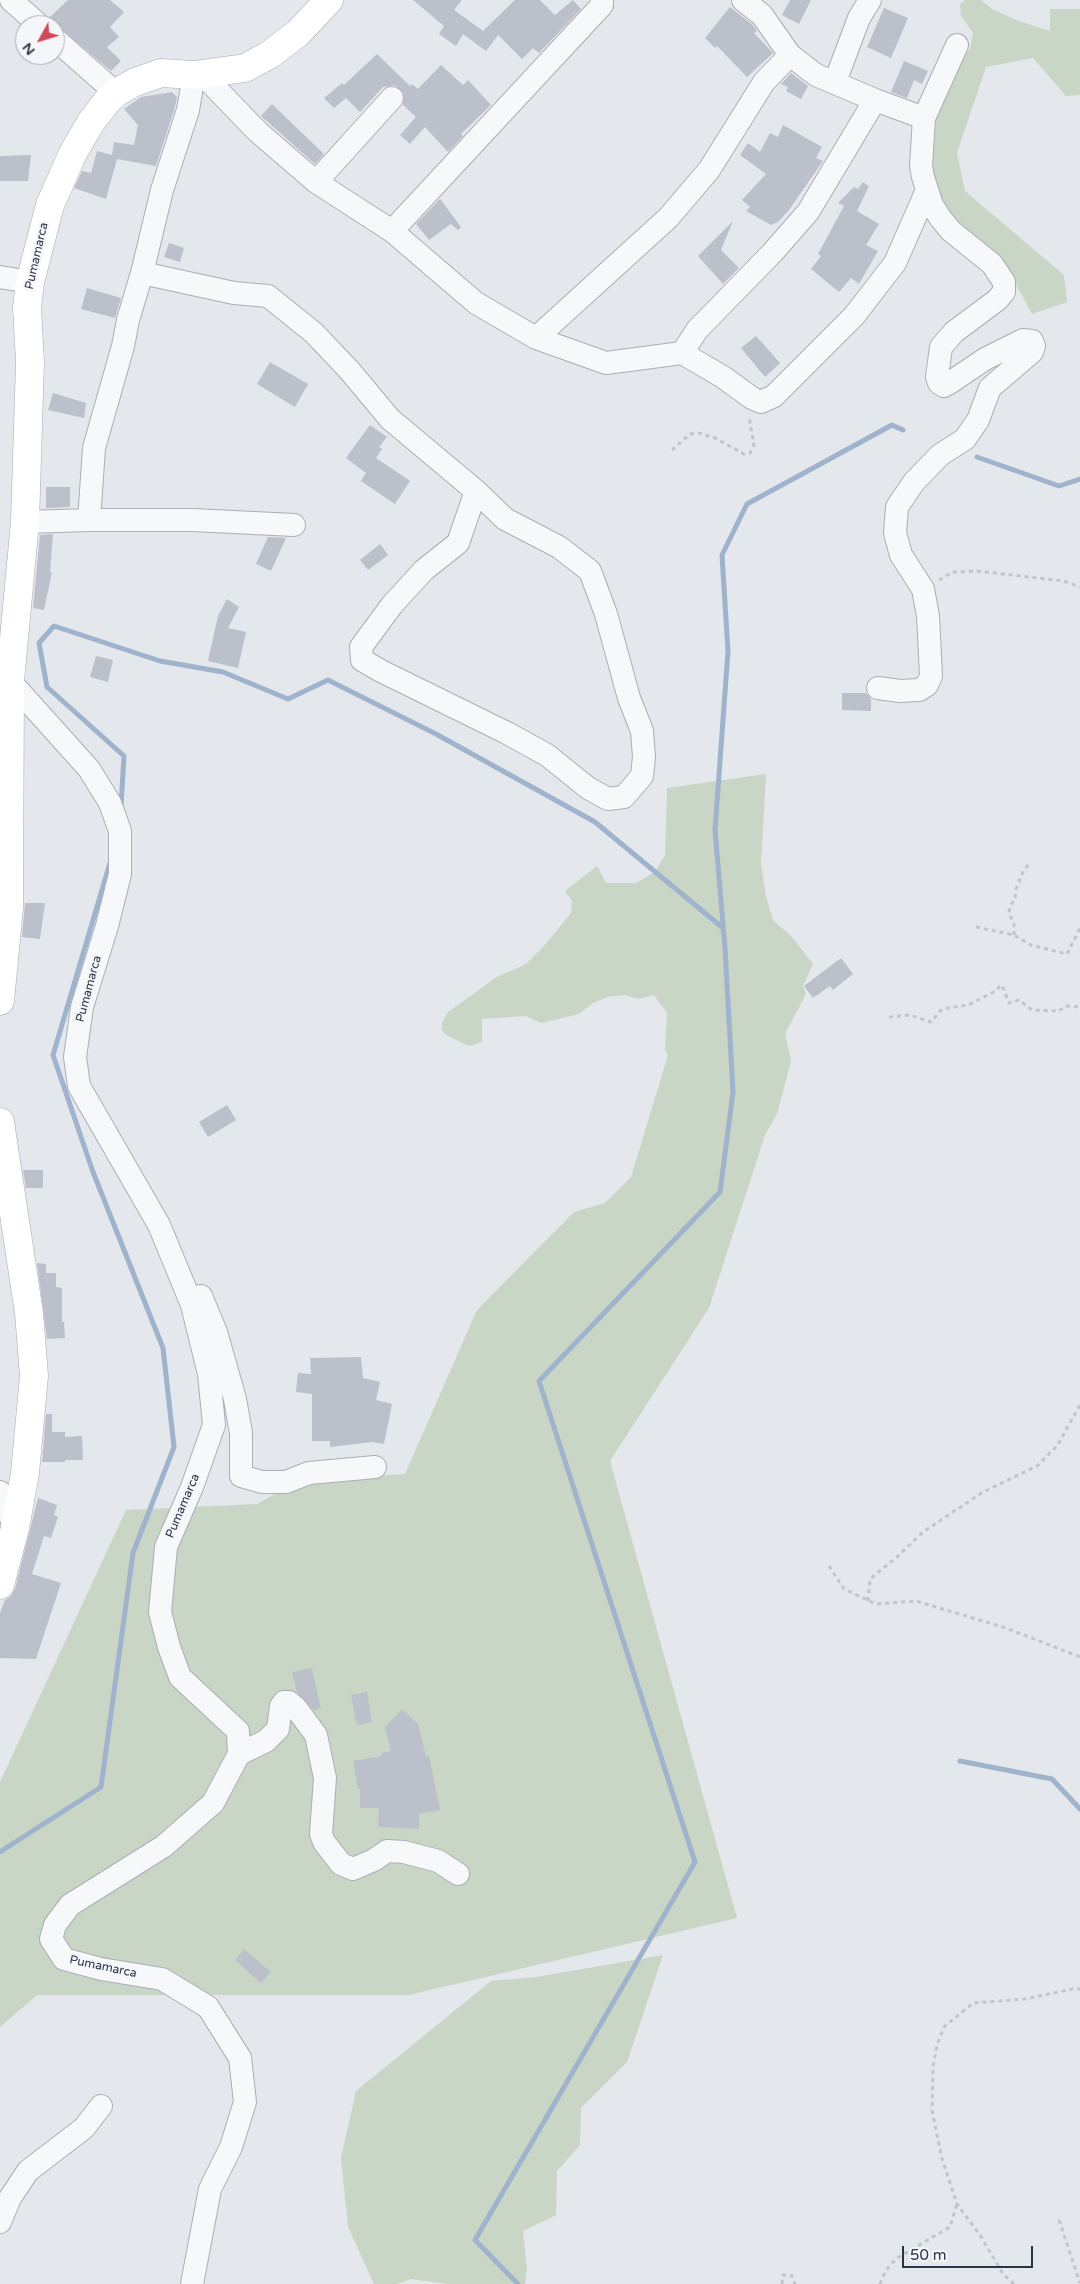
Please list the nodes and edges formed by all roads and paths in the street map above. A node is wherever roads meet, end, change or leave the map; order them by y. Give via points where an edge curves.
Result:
1 (11, 0) edge
2 (329, 0) edge
3 (602, 0) edge
4 (743, 0) edge
5 (870, 0) edge
6 (28, 15) edge
7 (956, 44) dead end
8 (65, 48) edge
9 (790, 55) junction
10 (198, 75) junction
11 (835, 82) junction
12 (116, 93) junction
13 (392, 98) dead end
14 (875, 100) junction
15 (924, 118) junction
16 (316, 182) junction
17 (927, 190) junction
18 (392, 231) junction
19 (142, 274) junction
20 (0, 277) edge
21 (30, 282) junction
22 (536, 338) junction
23 (682, 353) junction
24 (761, 402) junction
25 (672, 450) dead end
26 (476, 491) junction
27 (89, 520) junction
28 (25, 522) junction
29 (294, 525) dead end
30 (1080, 587) edge
31 (923, 589) junction
32 (10, 681) junction
33 (878, 688) dead end
34 (1030, 862) dead end
35 (976, 927) dead end
36 (1080, 928) edge
37 (1014, 935) junction
38 (0, 1001) edge
39 (1080, 1007) edge
40 (889, 1017) dead end
41 (0, 1122) edge
42 (181, 1278) junction
43 (1080, 1404) edge
44 (375, 1467) dead end
45 (0, 1492) edge
46 (15, 1528) junction
47 (829, 1566) dead end
48 (0, 1584) edge
49 (868, 1601) junction
50 (1080, 1657) edge
51 (239, 1754) junction
52 (458, 1874) dead end
53 (1080, 1989) edge
54 (101, 2106) dead end
55 (957, 2204) junction
56 (1059, 2220) dead end
57 (0, 2222) edge
58 (1080, 2283) edge
59 (192, 2284) edge
60 (782, 2284) edge
61 (795, 2284) edge
62 (880, 2284) edge
63 (1014, 2284) edge

1 - 6 street
2 - 10 main road, Pumamarca via 298,33 270,56 245,68
3 - 18 street via 602,5
4 - 9 street via 762,15
5 - 11 street via 859,18
7 - 15 street
8 - 12 street
9 - 11 street via 816,74
9 - 22 street via 764,82 710,170 668,218
10 - 12 main road, Pumamarca via 161,73
10 - 16 street
10 - 19 street via 162,190
11 - 14 street
12 - 21 main road, Pumamarca via 91,122 73,153 50,205
13 - 16 street
14 - 15 street
14 - 23 street via 808,212 698,330
15 - 17 street via 921,166
16 - 18 street
17 - 24 street via 895,263 854,316 774,396
17 - 31 street via 932,205 951,231 992,264 1004,282 1004,292 997,300 954,332 941,347 939,384 944,386 952,382 985,359 1023,340 1032,342 1034,346 1032,352 990,388 978,420 965,439 940,455 914,482 897,507 895,533 901,555
18 - 22 street via 476,303
19 - 26 street via 234,293 268,296 314,333 390,419
19 - 27 street via 94,448
20 - 21 street
21 - 28 main road, Pumamarca
22 - 23 street via 606,363
23 - 24 street
24 - 25 path via 749,411 754,445 750,453 744,454 699,433 690,434
26 - 26 street via 505,519 559,547 590,571 642,731 642,776 624,797 608,798 588,788 546,756 508,733 362,660 361,647 392,605 424,570 458,543
27 - 28 street
27 - 29 street
28 - 32 main road, Pumamarca
30 - 31 path via 1064,581 977,570 953,572
31 - 33 street via 928,616 931,676 927,685 919,690
32 - 38 main road, Pumamarca via 9,908
32 - 42 street, Pumamarca via 89,770 110,803 120,831 120,874 82,1007 75,1057 77,1076 79,1086 158,1225
34 - 37 path via 1010,906
35 - 37 path
36 - 37 path via 1067,954 1031,944
39 - 40 path via 1065,1006 1059,1011 1032,1010 1019,1000 1009,1003 1002,985 968,1005 942,1008 931,1022 910,1015
41 - 46 main road via 29,1313 34,1376 27,1454
42 - 44 street via 199,1291 216,1332 236,1399 242,1476 262,1482 286,1482 309,1473
42 - 51 street, Pumamarca via 192,1305 209,1374 214,1424 166,1547 160,1612 180,1677 238,1731
43 - 49 path via 1057,1446 1037,1466 983,1492 923,1532 870,1579
45 - 46 street
46 - 48 main road
47 - 49 path via 844,1589
49 - 50 path via 876,1604 916,1601 1006,1628
51 - 52 street via 266,1741 278,1729 282,1706 289,1702 316,1734 326,1778 321,1834 341,1864 352,1869 387,1851 404,1852 438,1861
51 - 59 street, Pumamarca via 213,1802 164,1846 70,1906 55,1925 51,1939 64,1959 162,1979 208,2007 240,2058 245,2102 231,2147 210,2189
53 - 55 path via 1025,1999 973,2003 944,2027 933,2067 932,2110 942,2159
54 - 57 street via 84,2128 28,2171 10,2198
55 - 62 path via 950,2227 897,2258 886,2270
55 - 63 path via 1003,2274
56 - 58 path
60 - 61 path via 783,2275 792,2276

